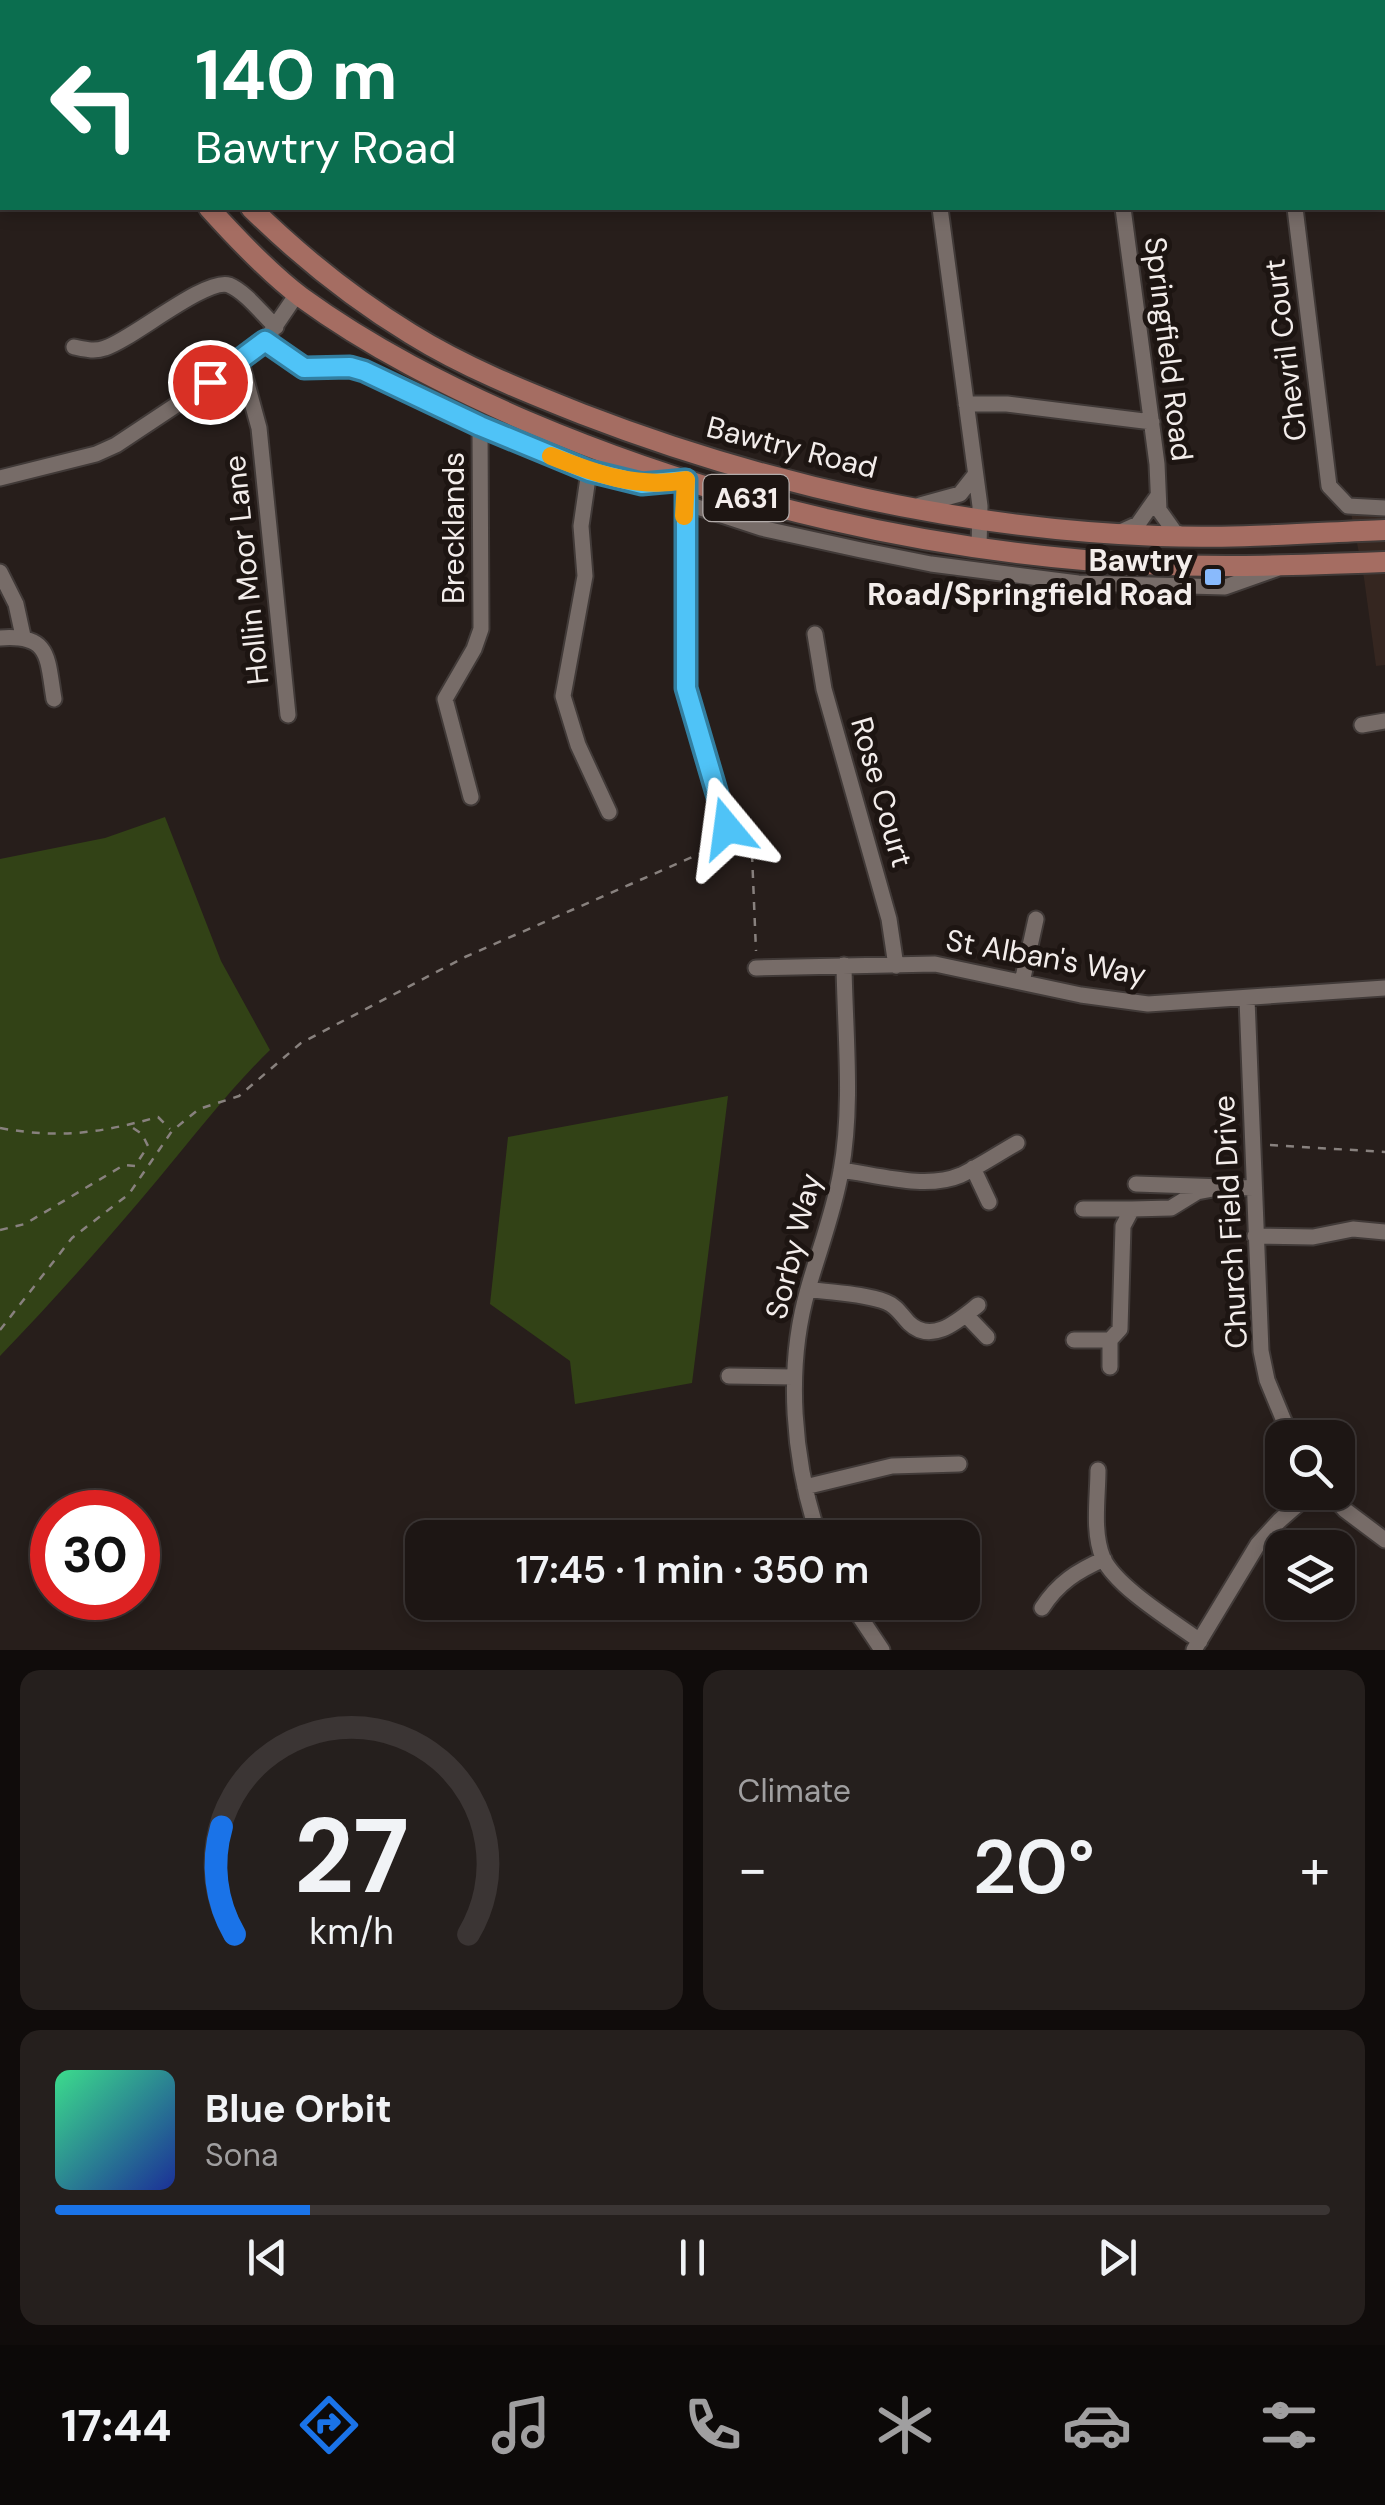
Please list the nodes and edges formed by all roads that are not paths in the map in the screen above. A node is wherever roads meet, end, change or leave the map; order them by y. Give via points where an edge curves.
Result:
1 (211, 210) edge
2 (253, 210) edge
3 (940, 210) edge
4 (1123, 210) edge
5 (1295, 210) edge
6 (298, 294) junction
7 (270, 334) junction
8 (74, 347) dead end
9 (241, 362) junction
10 (966, 404) junction
11 (1152, 422) junction
12 (480, 426) junction
13 (589, 471) junction
14 (976, 476) junction
15 (0, 478) edge
16 (686, 480) junction
17 (1157, 497) junction
18 (684, 503) junction
19 (921, 508) junction
20 (1385, 508) edge
21 (981, 518) junction
22 (1385, 530) edge
23 (1117, 533) junction
24 (1184, 537) junction
25 (925, 539) junction
26 (979, 548) junction
27 (1384, 562) edge
28 (1284, 565) junction
29 (0, 572) edge
30 (1385, 574) edge
31 (815, 634) dead end
32 (23, 636) junction
33 (0, 638) edge
34 (54, 699) dead end
35 (288, 714) dead end
36 (1385, 721) edge
37 (1362, 725) dead end
38 (470, 797) dead end
39 (609, 812) dead end
40 (752, 840) road end
41 (1036, 919) dead end
42 (844, 965) junction
43 (896, 966) junction
44 (756, 968) road end
45 (1022, 982) junction
46 (1385, 988) edge
47 (1247, 999) junction
48 (1017, 1143) dead end
49 (973, 1168) junction
50 (841, 1170) junction
51 (1136, 1184) dead end
52 (1224, 1187) junction
53 (1253, 1188) junction
54 (989, 1202) dead end
55 (1083, 1209) dead end
56 (1132, 1209) junction
57 (1385, 1232) edge
58 (1255, 1236) junction
59 (808, 1288) junction
60 (987, 1337) dead end
61 (1074, 1340) dead end
62 (1110, 1340) junction
63 (1110, 1367) dead end
64 (729, 1376) dead end
65 (793, 1377) junction
66 (1284, 1420) edge
67 (959, 1464) dead end
68 (1098, 1470) dead end
69 (805, 1487) junction
70 (1290, 1510) edge
71 (1345, 1510) edge
72 (814, 1520) edge
73 (1385, 1540) edge
74 (1104, 1559) junction
75 (1042, 1608) dead end
76 (862, 1620) edge
77 (1197, 1646) edge
78 (882, 1650) edge

1 - 6 main road, Bawtry Road / A631
2 - 19 main road, Bawtry Road / A631 via 319,271 412,336 534,395 708,458
3 - 10 street
4 - 11 street, Springfield Road
5 - 20 street, Chevril Court via 1329,486 1348,506
6 - 7 street
6 - 16 main road, Bawtry Road / A631 via 395,358 462,392 611,456
7 - 8 street, Bawtry Road via 232,286 217,284 110,346
7 - 9 street
7 - 12 street, Bawtry Road via 304,368 364,371
9 - 15 street via 116,445
9 - 35 street, Hollin Moor Lane via 259,428
10 - 11 street
10 - 14 street
11 - 17 street, Springfield Road
12 - 13 street, Bawtry Road
12 - 38 street, Brecklands via 481,630 445,699
13 - 16 street, Bawtry Road via 642,484
13 - 39 street via 580,526 585,576 563,696
14 - 19 street via 960,494
14 - 21 street
16 - 18 street
16 - 25 main road, Bawtry Road / A631 via 810,516
17 - 23 street, Springfield Road via 1138,524
17 - 24 street, Springfield Road via 1162,518
18 - 28 street, Bawtry Road via 861,550 1078,583 1225,587
18 - 40 street via 686,688 727,828
19 - 21 main road, Bawtry Road / A631
19 - 25 main road
21 - 23 main road, Bawtry Road / A631
21 - 26 street
22 - 24 main road, Bawtry Road / A631
23 - 24 main road, Bawtry Road / A631
25 - 26 main road, Bawtry Road / A631
26 - 28 main road, Bawtry Road / A631 via 1139,564
27 - 28 main road, Bawtry Road / A631
27 - 30 street
29 - 32 street
31 - 43 street, Rose Court
32 - 33 street
32 - 34 street via 46,653
36 - 37 street
41 - 45 street
42 - 43 street, St Alban's Way
42 - 44 street, St Alban's Way
42 - 50 street, Sorby Way
43 - 45 street, St Alban's Way via 935,964
45 - 47 street, St Alban's Way via 1118,1002
46 - 47 street, St Alban's Way
47 - 53 street, Church Field Drive
48 - 49 street
49 - 50 street via 921,1180
49 - 54 street
50 - 59 street, Sorby Way
51 - 52 street
52 - 53 street
52 - 56 street via 1197,1192 1172,1208
53 - 58 street, Church Field Drive
55 - 56 street
56 - 62 street via 1123,1226 1120,1329
57 - 58 street
58 - 66 street, Church Field Drive via 1261,1351
59 - 60 street via 885,1302 925,1331 948,1328 972,1310
59 - 65 street, Sorby Way
61 - 62 street
62 - 63 street
64 - 65 street
65 - 69 street, Sorby Way
67 - 69 street via 892,1466
68 - 74 street
69 - 72 street, Sorby Way
70 - 77 street via 1258,1544
71 - 73 street
74 - 75 street via 1054,1589
74 - 77 street
76 - 78 street

